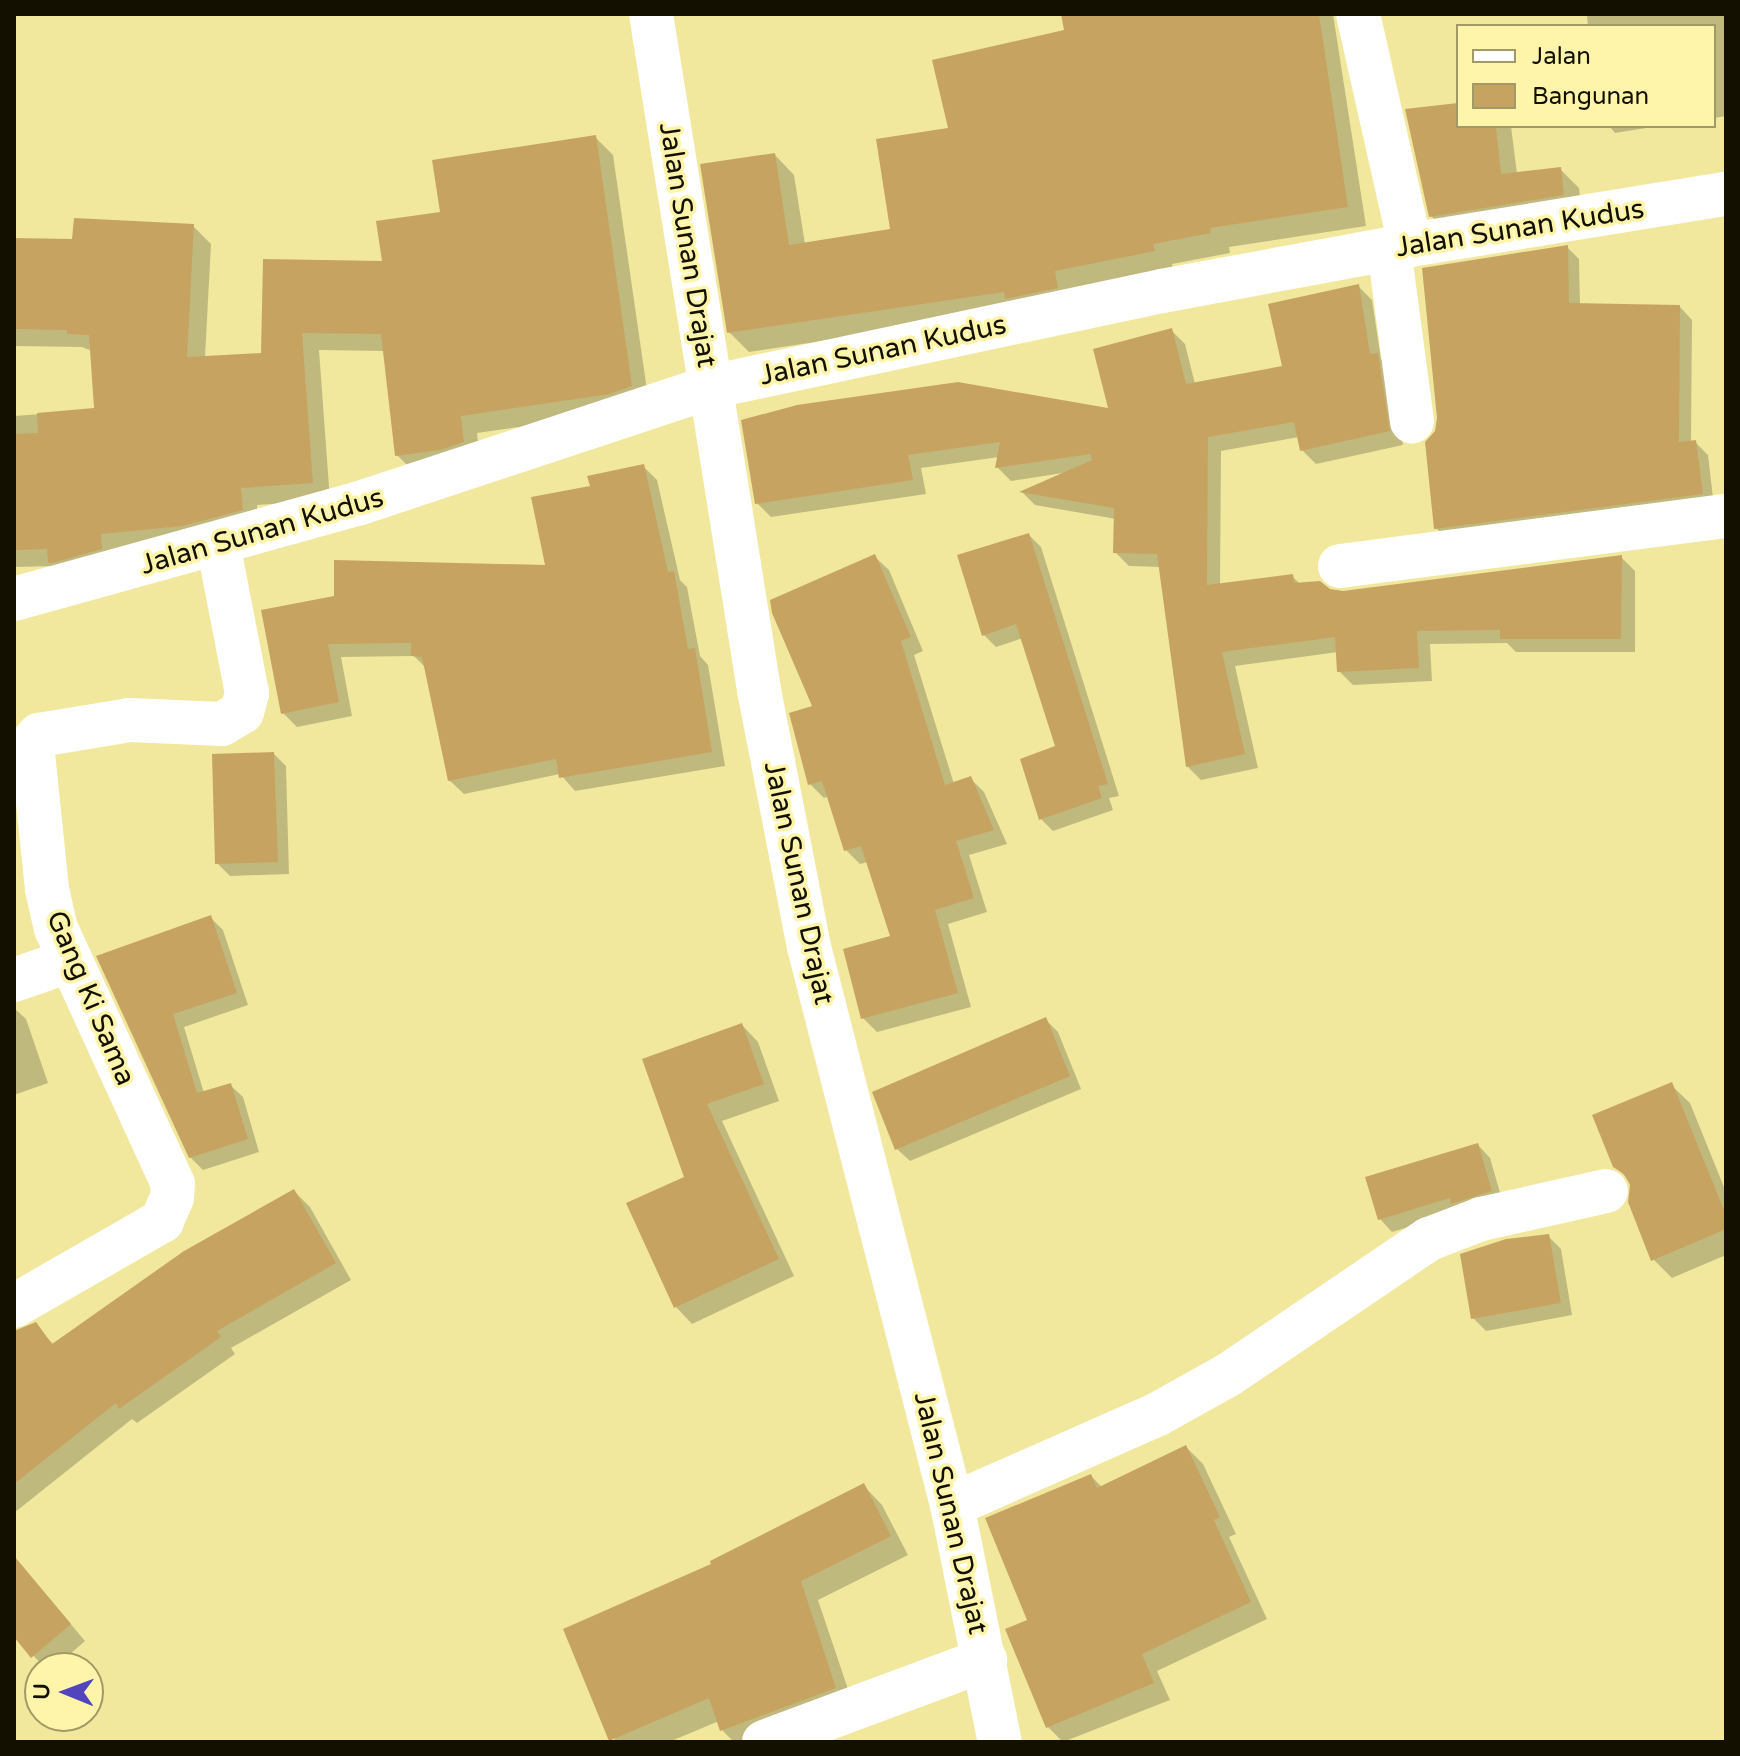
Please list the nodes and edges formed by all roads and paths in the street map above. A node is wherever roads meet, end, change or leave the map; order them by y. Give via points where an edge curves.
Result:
1 (651, 14) edge
2 (1358, 14) edge
3 (1726, 194) edge
4 (1400, 247) junction
5 (710, 387) junction
6 (1412, 421) dead end
7 (1726, 516) edge
8 (218, 544) junction
9 (1340, 566) dead end
10 (14, 599) edge
11 (71, 960) junction
12 (14, 980) edge
13 (1606, 1191) dead end
14 (14, 1306) edge
15 (952, 1505) junction
16 (985, 1660) junction
17 (764, 1742) edge
18 (1000, 1742) edge

1 - 5 street, Jalan Sunan Drajat
2 - 4 street
3 - 4 street, Jalan Sunan Kudus
4 - 5 street, Jalan Sunan Kudus via 1162,291
4 - 6 street
5 - 8 street, Jalan Sunan Kudus via 360,503
5 - 15 street, Jalan Sunan Drajat via 759,690 809,947
7 - 9 street
8 - 10 street, Jalan Sunan Kudus
8 - 11 street, Gang Ki Sama via 247,693 242,712 222,724 130,720 39,735 32,743 47,889 56,929
11 - 12 street
11 - 14 street, Gang Ki Sama via 173,1184 172,1198 162,1221
13 - 15 street via 1481,1219 1429,1239 1228,1375 1158,1414
15 - 16 street, Jalan Sunan Drajat
16 - 17 street
16 - 18 street, Jalan Sunan Drajat

